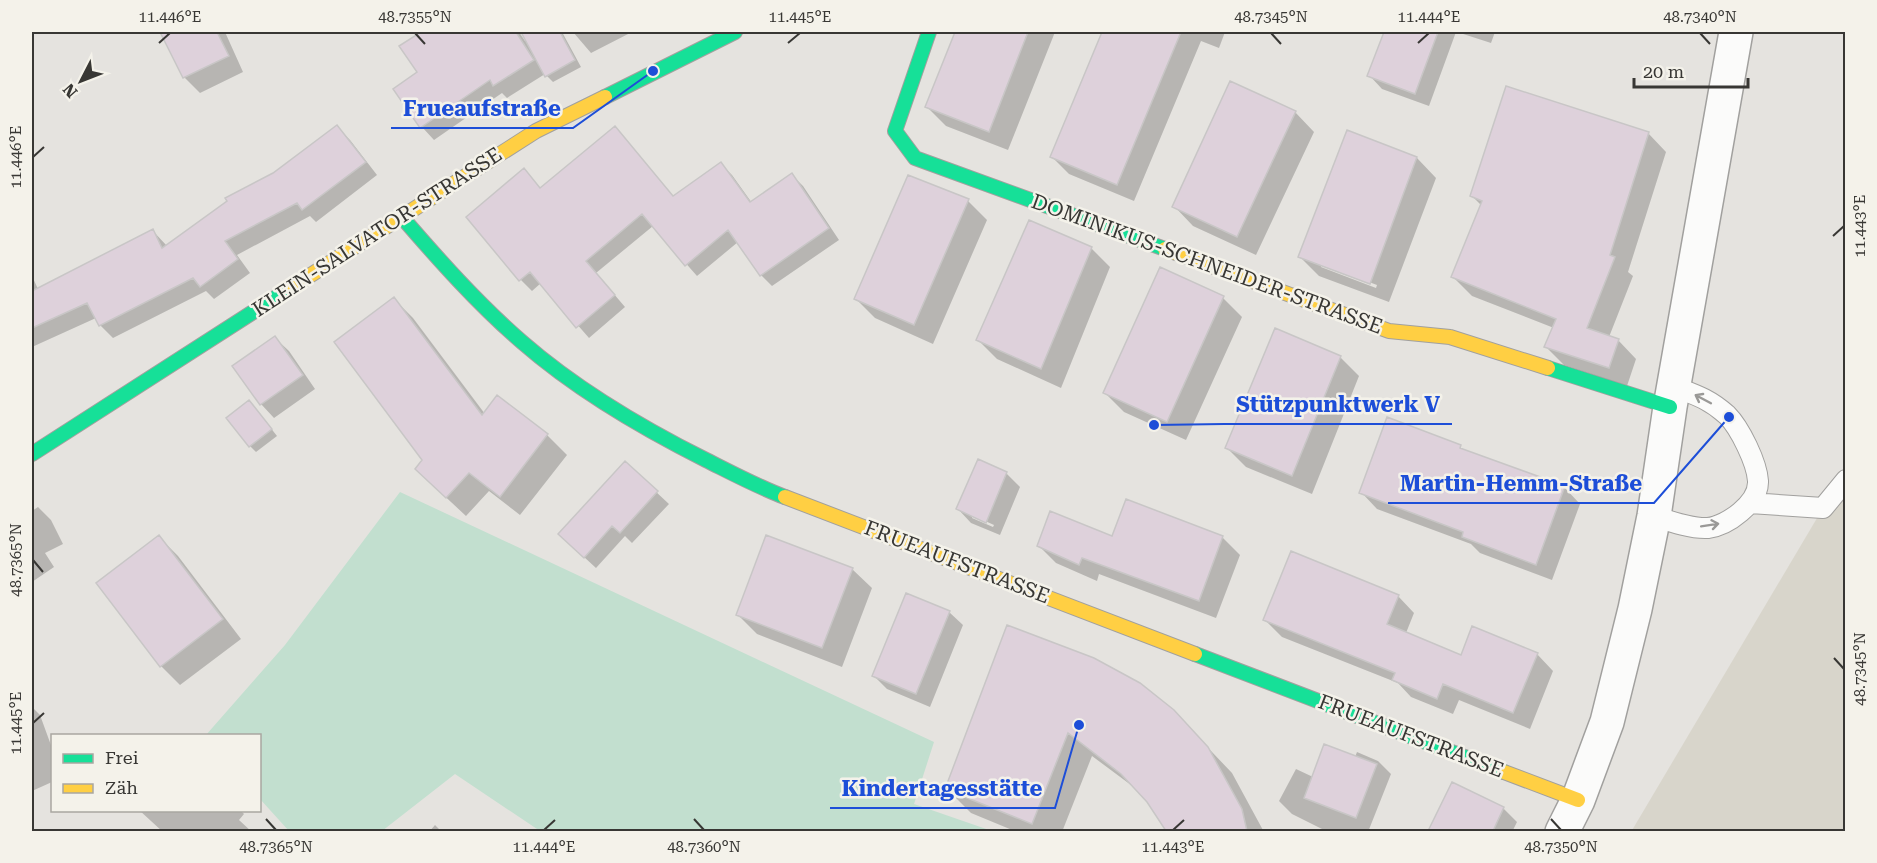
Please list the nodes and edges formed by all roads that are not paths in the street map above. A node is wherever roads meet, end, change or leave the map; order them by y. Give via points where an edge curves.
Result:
1 (735, 32) edge
2 (929, 32) edge
3 (1736, 32) edge
4 (401, 216) junction
5 (1672, 397) junction
6 (32, 454) edge
7 (1845, 480) edge
8 (1750, 503) junction
9 (1654, 516) junction
10 (1578, 800) junction
11 (1562, 831) edge

1 - 4 street, KLEIN-SALVATOR-STRASSE via 536,131
2 - 5 street, DOMINIKUS-SCHNEIDER-STRASSE via 895,131 915,158 1389,332 1450,337
3 - 5 street
4 - 6 street, KLEIN-SALVATOR-STRASSE
4 - 10 street, FRUEAUFSTRASSE via 451,274 564,376 696,456 772,492
8 -> 5 lane via 1758,483 1752,459 1729,417 1706,398
5 - 9 street
7 - 8 lane via 1823,508
9 -> 8 lane via 1708,528 1733,519
9 - 10 street via 1607,722
10 - 11 street

